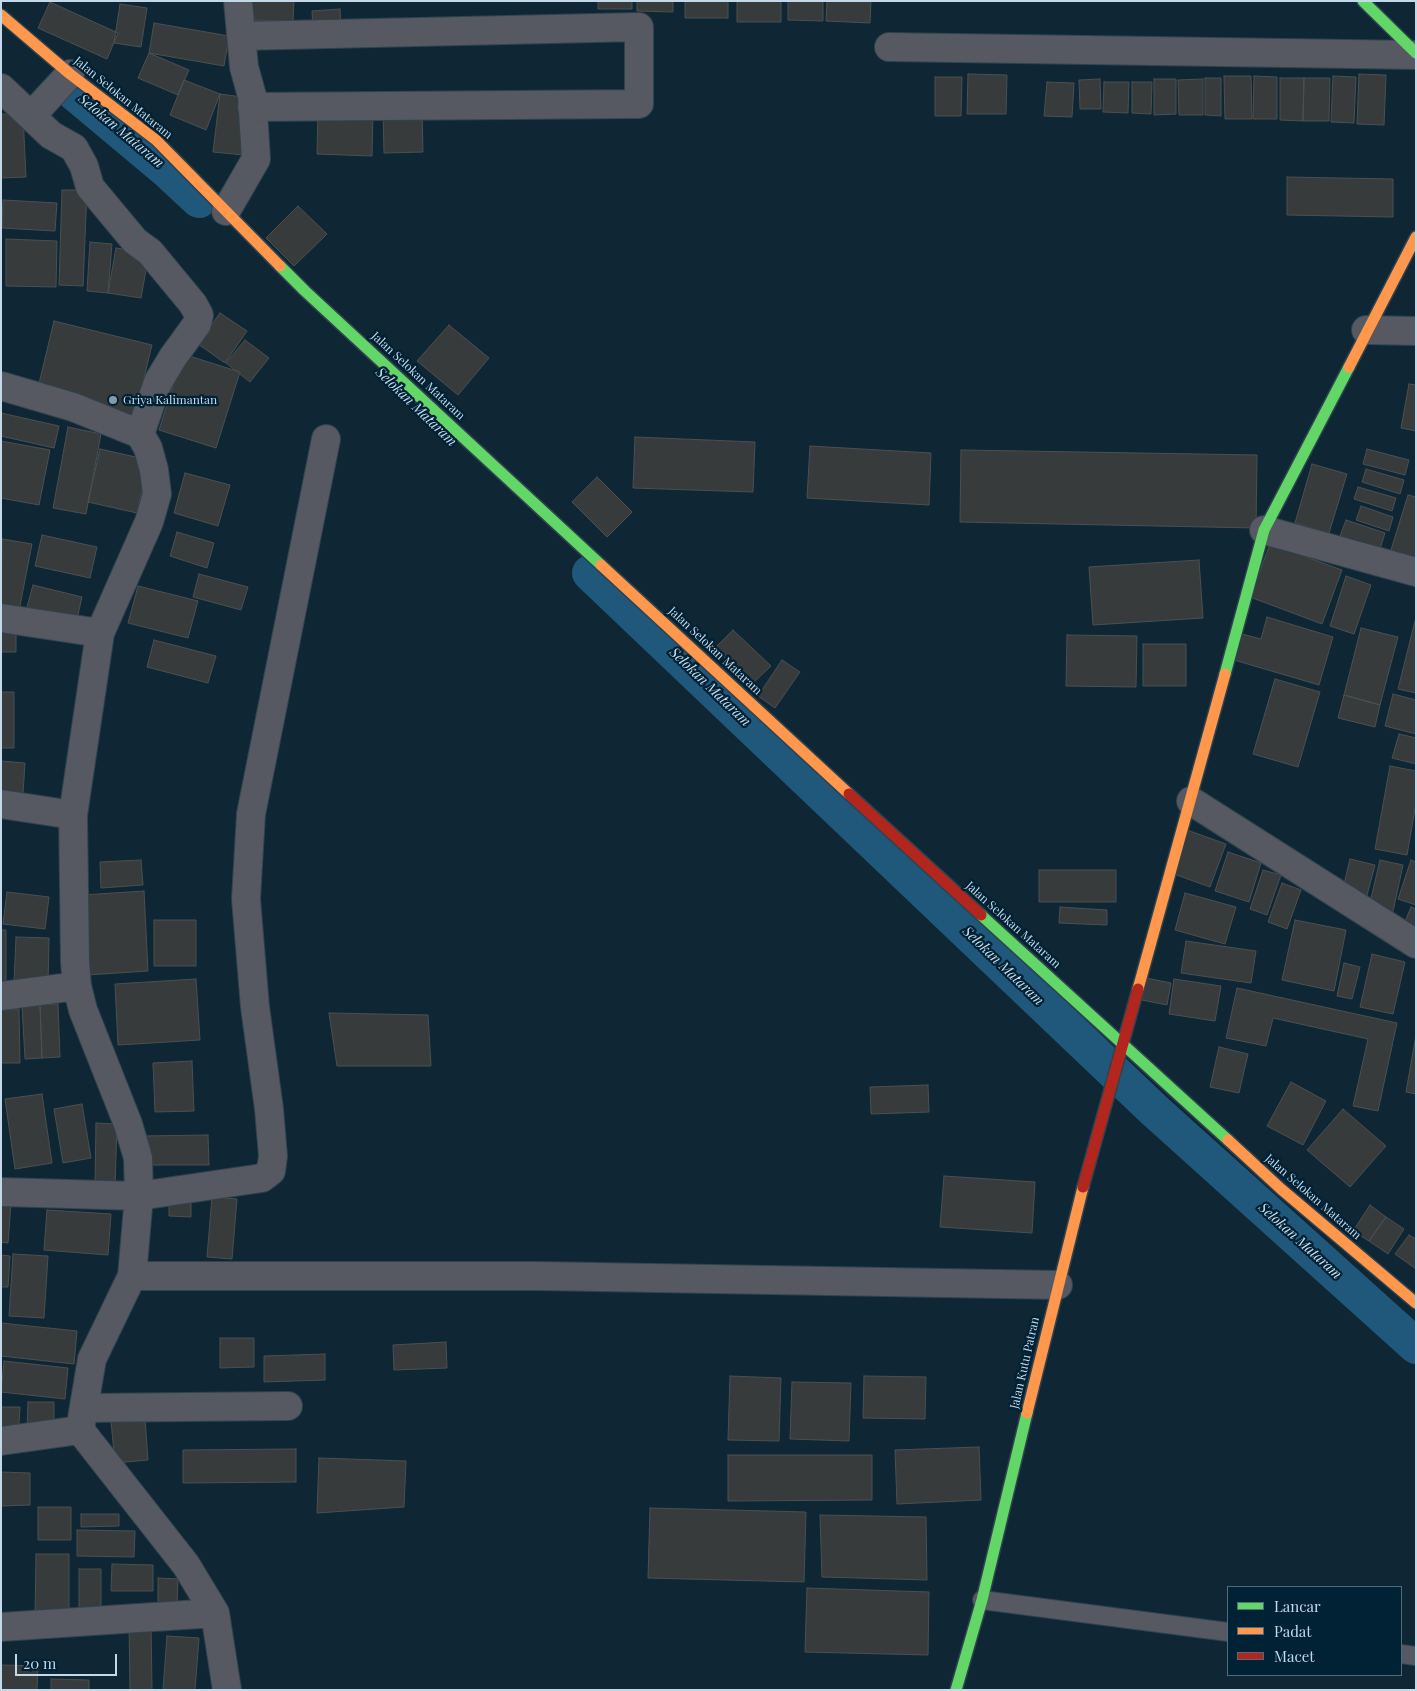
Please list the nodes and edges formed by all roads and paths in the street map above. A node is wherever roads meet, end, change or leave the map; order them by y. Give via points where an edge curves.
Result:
1 (238, 1) edge
2 (1363, 1) edge
3 (1, 15) edge
4 (241, 36) junction
5 (889, 47) dead end
6 (1416, 54) edge
7 (69, 76) junction
8 (1, 88) edge
9 (252, 107) junction
10 (39, 108) junction
11 (226, 211) junction
12 (1416, 237) edge
13 (1366, 330) junction
14 (1416, 331) edge
15 (1, 386) edge
16 (140, 434) junction
17 (326, 439) dead end
18 (1264, 530) junction
19 (1416, 572) edge
20 (1, 618) edge
21 (100, 633) junction
22 (1191, 801) junction
23 (1, 804) edge
24 (74, 815) junction
25 (1416, 944) edge
26 (77, 986) junction
27 (1, 996) edge
28 (1124, 1044) junction
29 (1, 1192) edge
30 (139, 1196) junction
31 (132, 1276) junction
32 (1058, 1285) junction
33 (1416, 1302) edge
34 (288, 1406) dead end
35 (83, 1419) junction
36 (1, 1441) edge
37 (982, 1600) junction
38 (215, 1613) junction
39 (1, 1628) edge
40 (1227, 1632) edge
41 (1402, 1654) edge
42 (1416, 1656) edge
43 (227, 1690) edge
44 (956, 1690) edge

1 - 4 street
2 - 6 street
3 - 7 street, Jalan Selokan Mataram
4 - 9 street
4 - 9 street via 639,27 639,104
5 - 6 street
7 - 10 street
7 - 11 street, Jalan Selokan Mataram via 156,140
8 - 10 street
9 - 11 street via 256,159
10 - 16 street via 51,135 74,148 90,187 135,241 150,252 199,315 158,382
11 - 28 street, Jalan Selokan Mataram via 304,291
12 - 13 street, Jalan Kutu Patran
13 - 14 street
13 - 18 street, Jalan Kutu Patran
15 - 16 street via 73,407
16 - 21 street via 148,448 157,494 149,522
17 - 30 street via 251,814 246,899 269,1109 272,1171 262,1178
18 - 19 street
18 - 22 street, Jalan Kutu Patran
20 - 21 street
21 - 24 street
22 - 25 street
22 - 28 street, Jalan Kutu Patran
23 - 24 street
24 - 26 street
26 - 27 street
26 - 30 street via 82,1010 128,1124 138,1158
28 - 32 street, Jalan Kutu Patran
28 - 33 street, Jalan Selokan Mataram via 1281,1188
29 - 30 street
30 - 31 street
31 - 32 street via 539,1276
31 - 35 street via 92,1359
32 - 37 street, Jalan Kutu Patran
34 - 35 street
35 - 36 street
35 - 38 street via 186,1565
37 - 40 lane
37 - 44 street, Jalan Kutu Patran
38 - 39 street
38 - 43 street
41 - 42 lane

